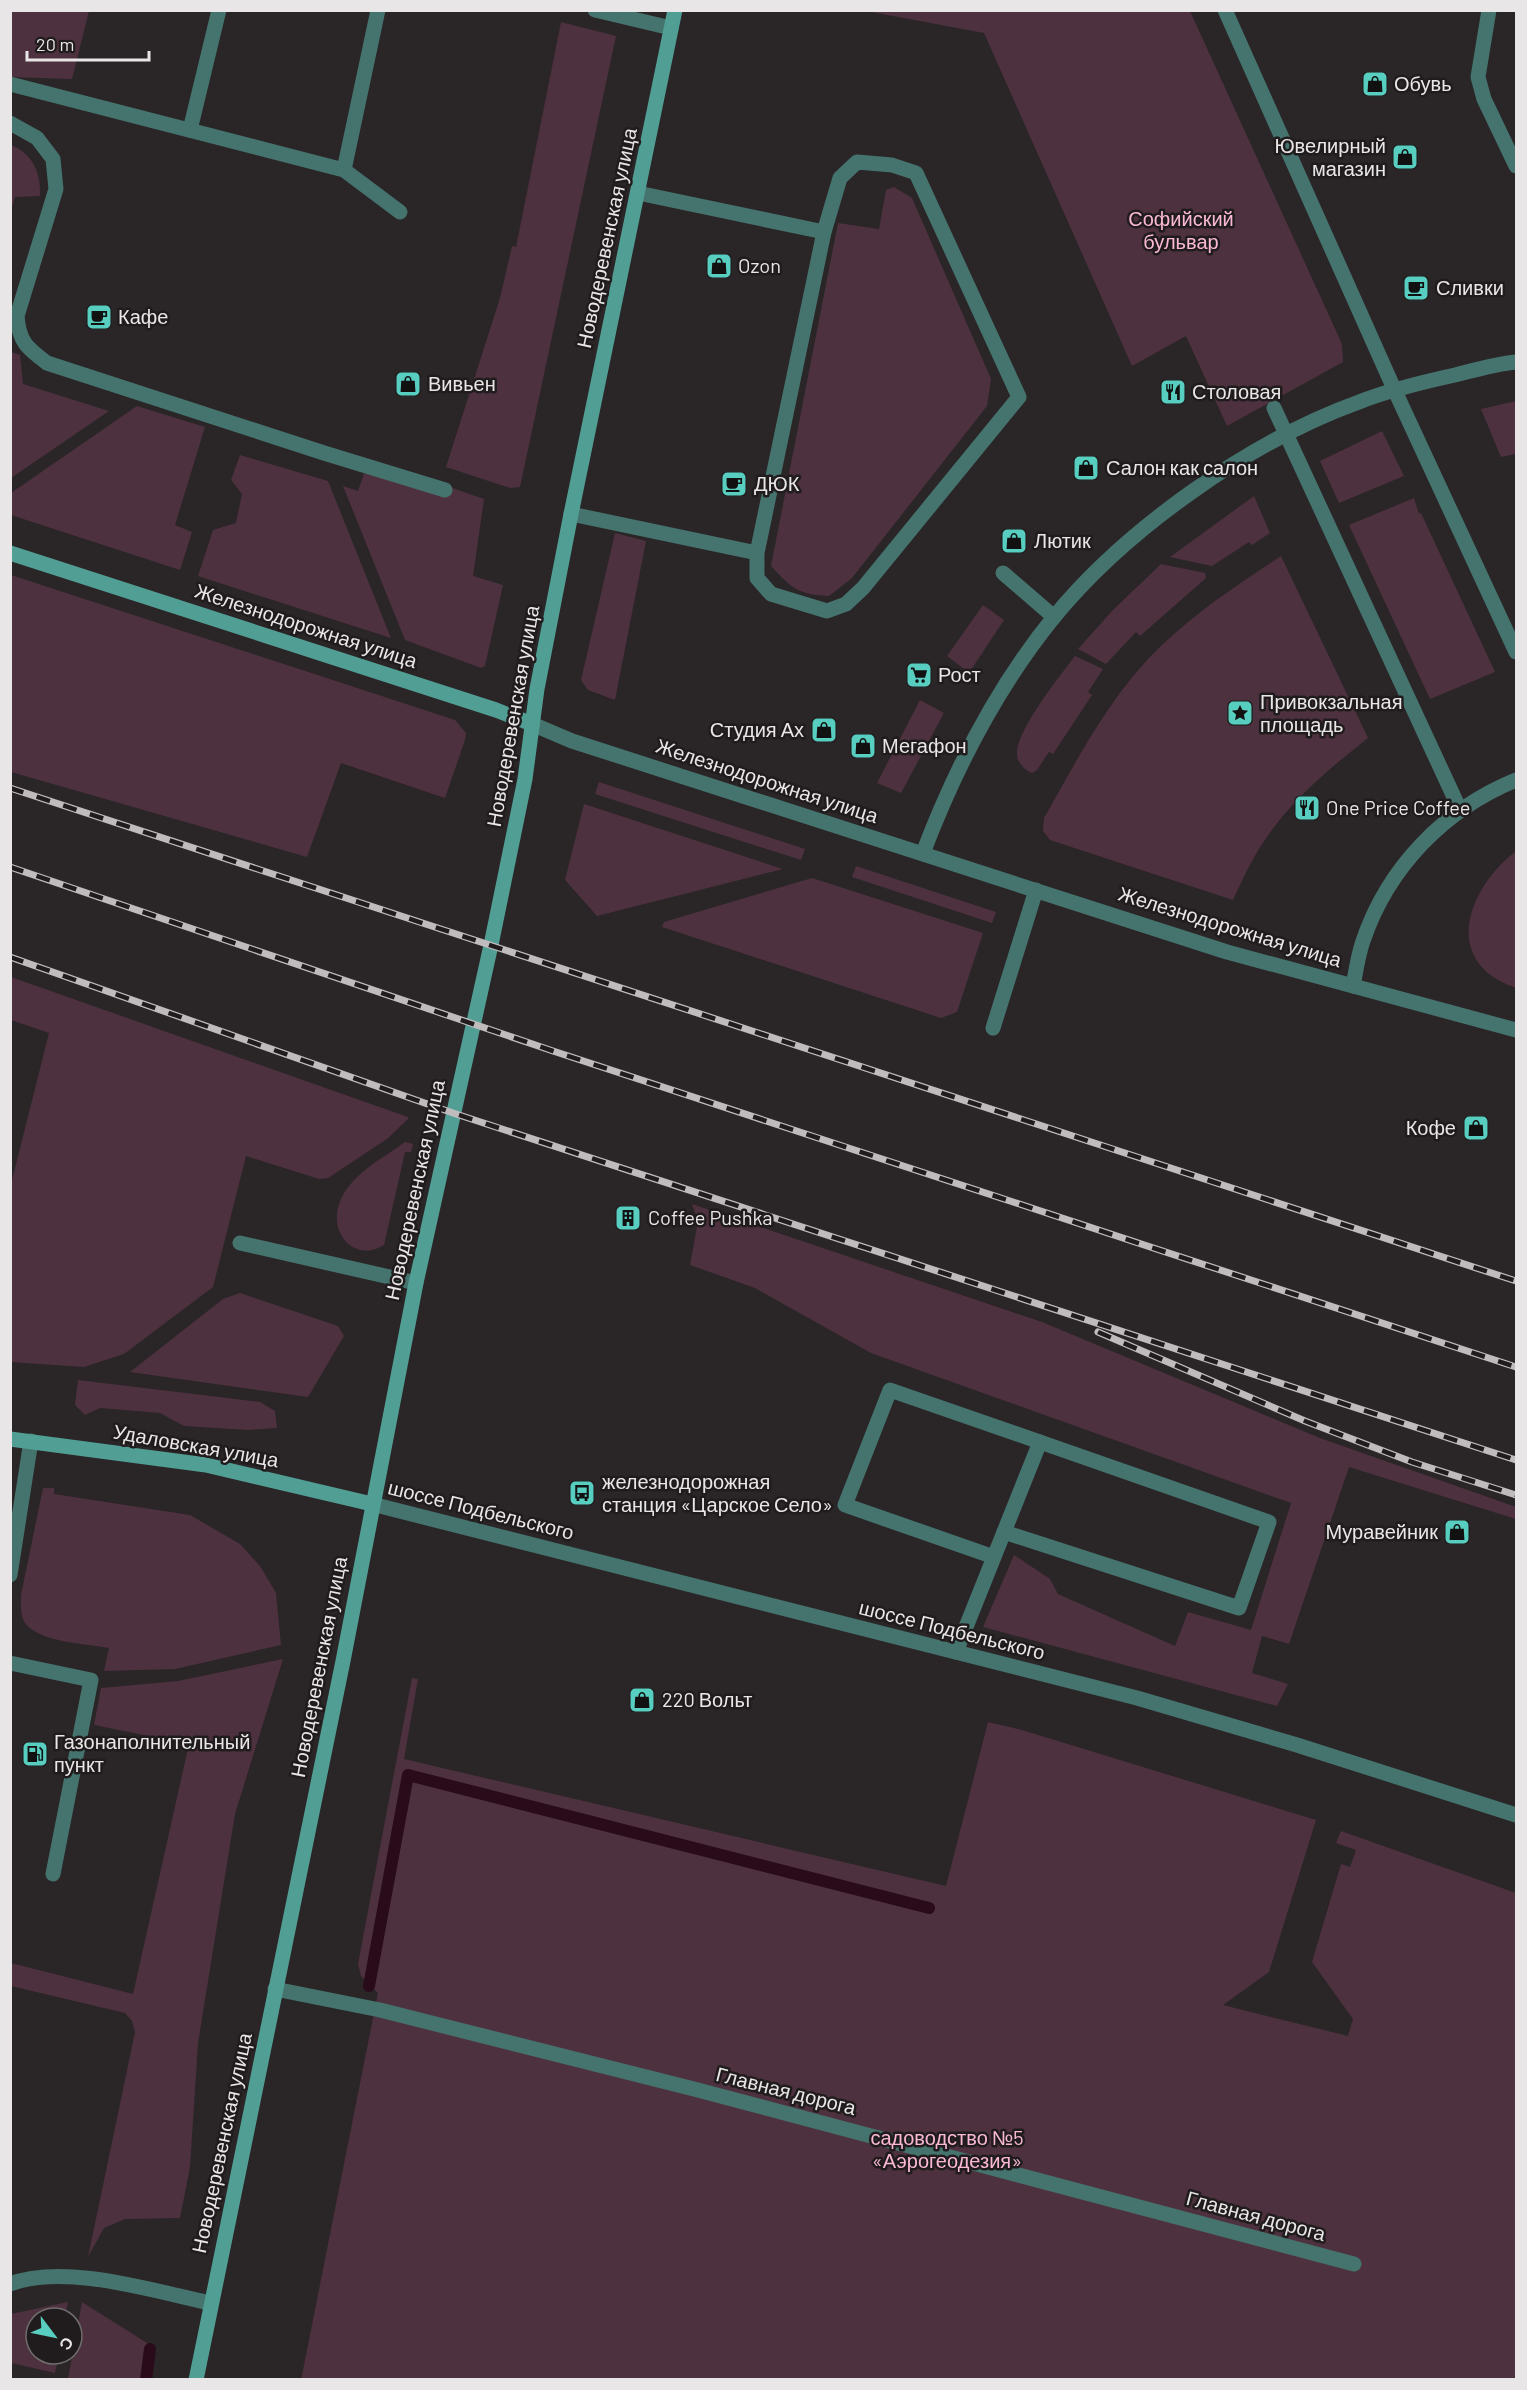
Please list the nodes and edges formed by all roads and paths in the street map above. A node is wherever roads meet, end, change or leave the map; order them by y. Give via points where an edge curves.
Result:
1 (219, 10) edge
2 (378, 10) edge
3 (594, 10) edge
4 (675, 10) edge
5 (1225, 10) edge
6 (1489, 10) edge
7 (671, 28) junction
8 (10, 84) edge
9 (10, 123) edge
10 (190, 129) junction
11 (1516, 166) edge
12 (344, 170) junction
13 (638, 193) junction
14 (400, 212) dead end
15 (824, 232) junction
16 (1516, 362) edge
17 (1395, 391) junction
18 (1274, 408) dead end
19 (1286, 435) junction
20 (445, 489) dead end
21 (571, 514) junction
22 (10, 553) edge
23 (757, 553) junction
24 (1003, 573) dead end
25 (1054, 617) junction
26 (1516, 652) edge
27 (532, 724) junction
28 (1516, 780) edge
29 (1460, 810) junction
30 (923, 854) junction
31 (1036, 890) junction
32 (1353, 986) junction
33 (993, 1028) dead end
34 (1516, 1030) edge
35 (240, 1243) dead end
36 (416, 1282) junction
37 (10, 1438) edge
38 (31, 1441) junction
39 (1040, 1442) junction
40 (372, 1504) junction
41 (1004, 1532) junction
42 (994, 1557) junction
43 (10, 1575) edge
44 (956, 1652) junction
45 (10, 1663) edge
46 (1516, 1815) edge
47 (53, 1874) dead end
48 (275, 1989) junction
49 (1354, 2264) dead end
50 (10, 2284) edge
51 (210, 2303) junction
52 (195, 2379) edge

1 - 10 street
2 - 12 street
3 - 7 street
4 - 7 main road, Новодеревенская улица
5 - 17 street
6 - 11 street via 1478,77 1484,99
7 - 13 main road, Новодеревенская улица
8 - 10 street
9 - 20 street via 37,138 53,159 56,189 17,316 19,335 30,351 47,363
10 - 12 street
12 - 14 street
13 - 15 street
13 - 21 main road, Новодеревенская улица
15 - 23 street
15 - 23 street via 840,178 857,162 892,165 916,173 1019,397 930,512 846,604 827,611 771,594 757,578
16 - 17 street
17 - 19 street via 1358,402
17 - 26 street
18 - 19 street
19 - 25 street via 1194,491 1120,552
19 - 29 street
21 - 23 street
21 - 27 main road, Новодеревенская улица
22 - 27 main road, Железнодорожная улица
24 - 25 street
25 - 30 street via 973,738
27 - 30 street, Железнодорожная улица via 572,741
27 - 36 main road, Новодеревенская улица via 525,779 491,945
28 - 29 street
29 - 32 street via 1431,833 1406,861 1381,899 1363,941
30 - 31 street, Железнодорожная улица
31 - 32 street, Железнодорожная улица via 1227,952
31 - 33 street
32 - 34 street, Железнодорожная улица
35 - 36 street
36 - 40 main road, Новодеревенская улица
37 - 38 main road, Удаловская улица
38 - 40 main road, Удаловская улица via 206,1465
38 - 43 street
39 - 41 street
39 - 41 street via 1269,1522 1239,1608
39 - 42 street via 890,1390 845,1505
40 - 44 street, шоссе Подбельского
40 - 48 main road, Новодеревенская улица
41 - 42 street
42 - 44 street
44 - 46 street, шоссе Подбельского via 1137,1698
45 - 47 street via 92,1680
48 - 49 street, Главная дорога via 380,2010 671,2084
48 - 51 main road, Новодеревенская улица
50 - 51 street via 26,2278 74,2276
51 - 52 main road, Новодеревенская улица

